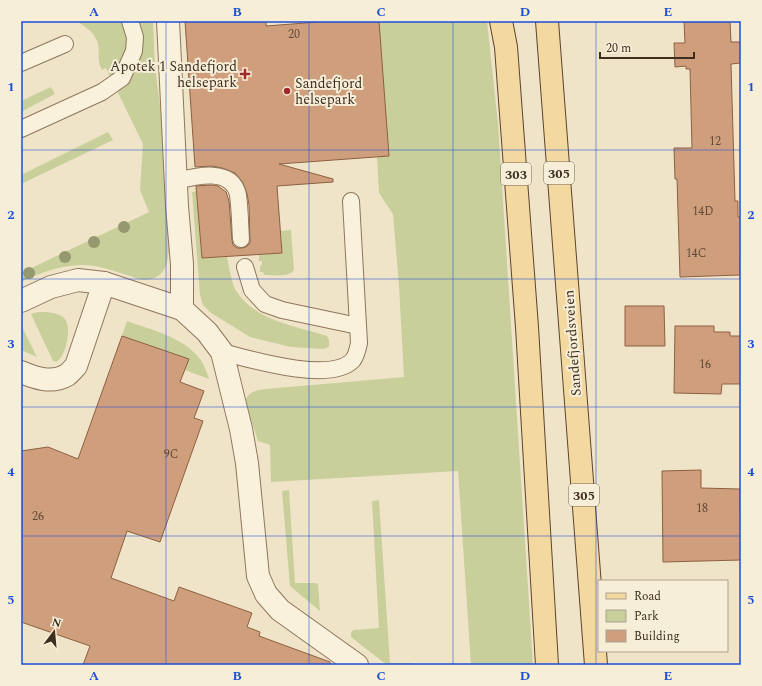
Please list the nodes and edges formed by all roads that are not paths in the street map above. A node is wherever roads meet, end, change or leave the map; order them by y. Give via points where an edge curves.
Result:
1 (130, 21) edge
2 (168, 21) edge
3 (501, 21) edge
4 (547, 21) edge
5 (65, 44) dead end
6 (21, 63) edge
7 (21, 129) edge
8 (176, 180) junction
9 (351, 201) dead end
10 (241, 239) dead end
11 (245, 266) dead end
12 (104, 283) junction
13 (21, 301) edge
14 (182, 309) junction
15 (358, 326) junction
16 (222, 352) junction
17 (21, 372) edge
18 (358, 665) edge
19 (547, 665) edge
20 (596, 665) edge

1 - 7 lane via 135,37 134,51 122,78 102,92
2 - 8 street
3 - 19 main road, 303 via 506,47 527,327
4 - 20 main road, Sandefjordsveien / 305
5 - 6 lane
8 - 10 lane via 196,176 221,176 230,181 238,194
8 - 14 street via 182,264
9 - 15 lane
11 - 15 lane via 252,290 265,304
12 - 13 street via 78,280 51,287
12 - 14 street
12 - 17 street via 76,366 67,375 46,380
14 - 16 street via 207,332
15 - 16 lane via 359,343 354,359 346,365 330,370 309,370 265,363
16 - 18 street via 247,463 258,576 266,594 280,610

